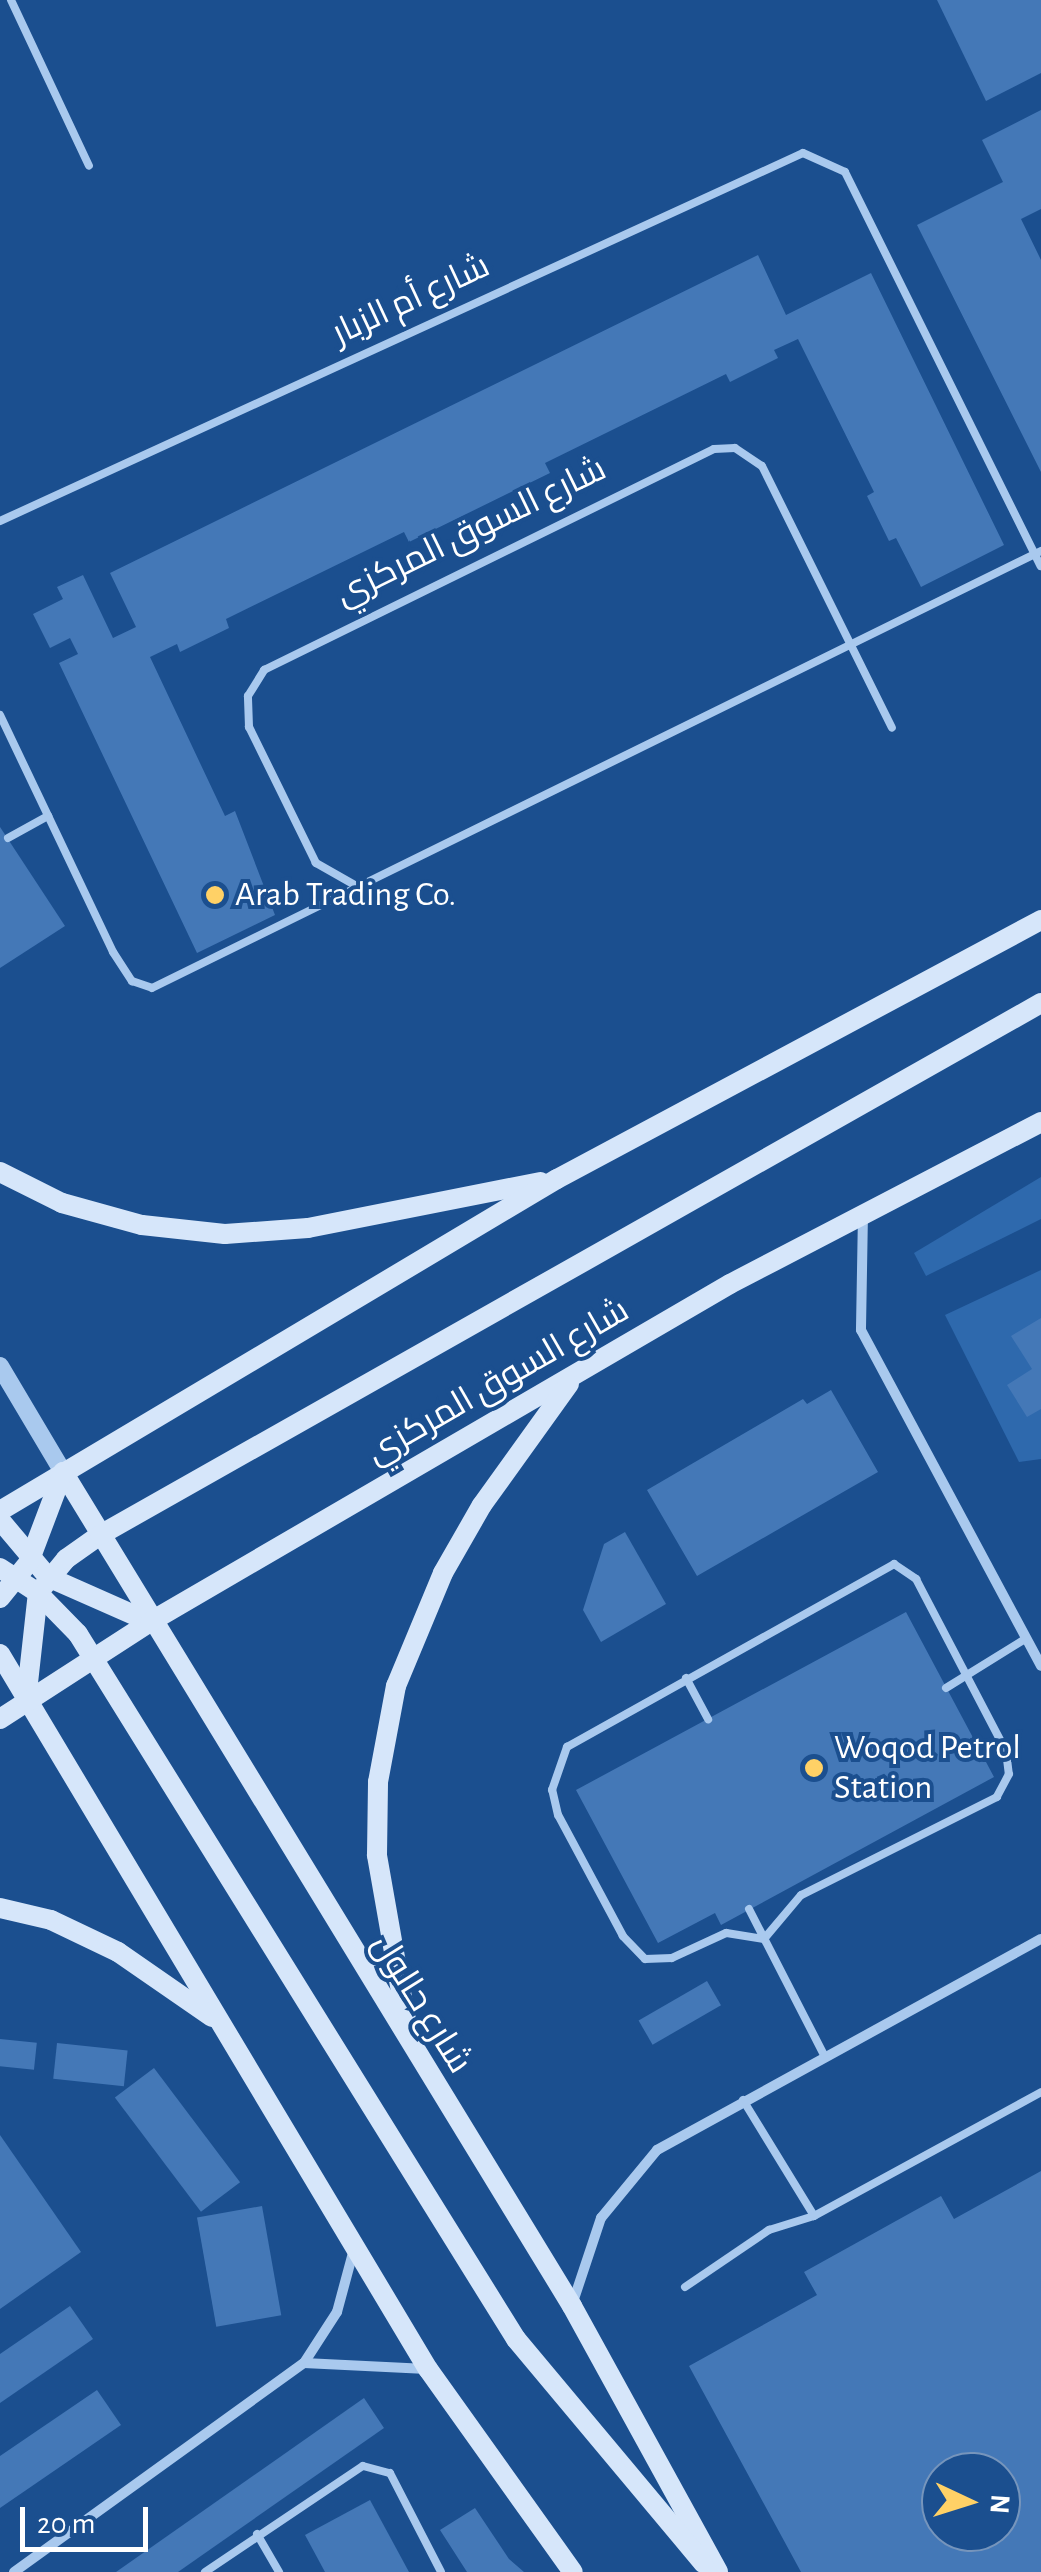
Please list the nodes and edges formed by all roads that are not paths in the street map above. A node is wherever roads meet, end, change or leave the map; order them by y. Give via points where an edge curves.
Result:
1 (11, 0) edge
2 (88, 166) dead end
3 (0, 520) edge
4 (1038, 552) edge
5 (1041, 566) edge
6 (850, 643) junction
7 (0, 715) edge
8 (892, 728) dead end
9 (48, 816) junction
10 (8, 838) dead end
11 (355, 884) junction
12 (1041, 920) edge
13 (1041, 1003) edge
14 (1041, 1122) edge
15 (0, 1172) edge
16 (557, 1179) junction
17 (863, 1212) junction
18 (0, 1366) edge
19 (574, 1376) junction
20 (63, 1472) junction
21 (0, 1511) edge
22 (0, 1520) edge
23 (100, 1534) junction
24 (16, 1569) edge
25 (43, 1585) junction
26 (0, 1598) edge
27 (150, 1622) junction
28 (1025, 1639) junction
29 (0, 1654) edge
30 (94, 1658) junction
31 (1041, 1666) edge
32 (968, 1675) junction
33 (686, 1678) junction
34 (946, 1688) dead end
35 (26, 1701) junction
36 (0, 1719) edge
37 (708, 1719) dead end
38 (0, 1908) edge
39 (748, 1909) dead end
40 (764, 1939) junction
41 (1041, 1939) edge
42 (222, 2024) junction
43 (823, 2053) junction
44 (413, 2054) junction
45 (1041, 2092) edge
46 (742, 2098) junction
47 (814, 2216) junction
48 (354, 2248) junction
49 (684, 2286) dead end
50 (572, 2306) junction
51 (304, 2363) junction
52 (428, 2369) junction
53 (257, 2534) junction
54 (14, 2572) edge
55 (205, 2572) edge
56 (279, 2572) edge
57 (441, 2572) edge
58 (573, 2572) edge
59 (715, 2572) edge

1 - 2 lane
3 - 4 lane, شارع أم الزبار via 788,155 819,156 844,172
4 - 5 lane
4 - 6 lane
6 - 8 lane, شارع السوق المركزي
6 - 11 lane
6 - 11 lane, شارع السوق المركزي via 754,458 735,448 714,449 644,483 264,670 255,681 249,727 309,852 325,873
7 - 9 lane
9 - 10 lane
9 - 11 lane via 113,952 132,981 152,988
12 - 16 main road
13 - 23 main road
14 - 17 main road, شارع السوق المركزي
15 - 16 main road via 62,1203 142,1224 225,1234 308,1228
16 - 20 main road
17 - 19 main road, شارع السوق المركزي
17 - 28 street via 861,1330
18 - 20 street
19 - 27 main road, شارع السوق المركزي
19 - 44 main road via 472,1522 411,1640 396,1686 378,1782 377,1855 388,1948
20 - 21 main road
20 - 23 main road, شارع حالول
20 - 24 main road
22 - 24 main road
23 - 25 main road
23 - 27 main road, شارع حالول
24 - 25 main road
24 - 26 main road
25 - 27 main road
25 - 30 main road
25 - 35 main road
27 - 30 main road, شارع السوق المركزي
27 - 44 main road, شارع حالول
28 - 31 street
28 - 32 lane
29 - 35 main road
30 - 35 main road, شارع السوق المركزي
30 - 59 main road via 516,2339
32 - 33 lane via 916,1580 894,1564
32 - 34 lane
32 - 40 lane via 1006,1751 1009,1774 997,1798 802,1895
33 - 37 lane
33 - 40 lane via 567,1747 552,1790 558,1815 623,1936 645,1959 672,1958 726,1933
35 - 36 main road, شارع السوق المركزي
35 - 42 main road
38 - 42 main road via 51,1920 118,1952
39 - 40 lane
40 - 43 lane
41 - 43 street
42 - 48 main road
43 - 46 street
44 - 50 main road, شارع حالول
45 - 47 lane
46 - 47 lane
46 - 50 street via 656,2150 626,2180 602,2218
47 - 49 lane via 770,2230
48 - 51 street via 336,2312
48 - 52 main road
50 - 59 main road, شارع حالول
51 - 52 street
51 - 54 street
52 - 58 main road
53 - 55 lane
53 - 56 lane
53 - 57 lane via 364,2466 390,2473

